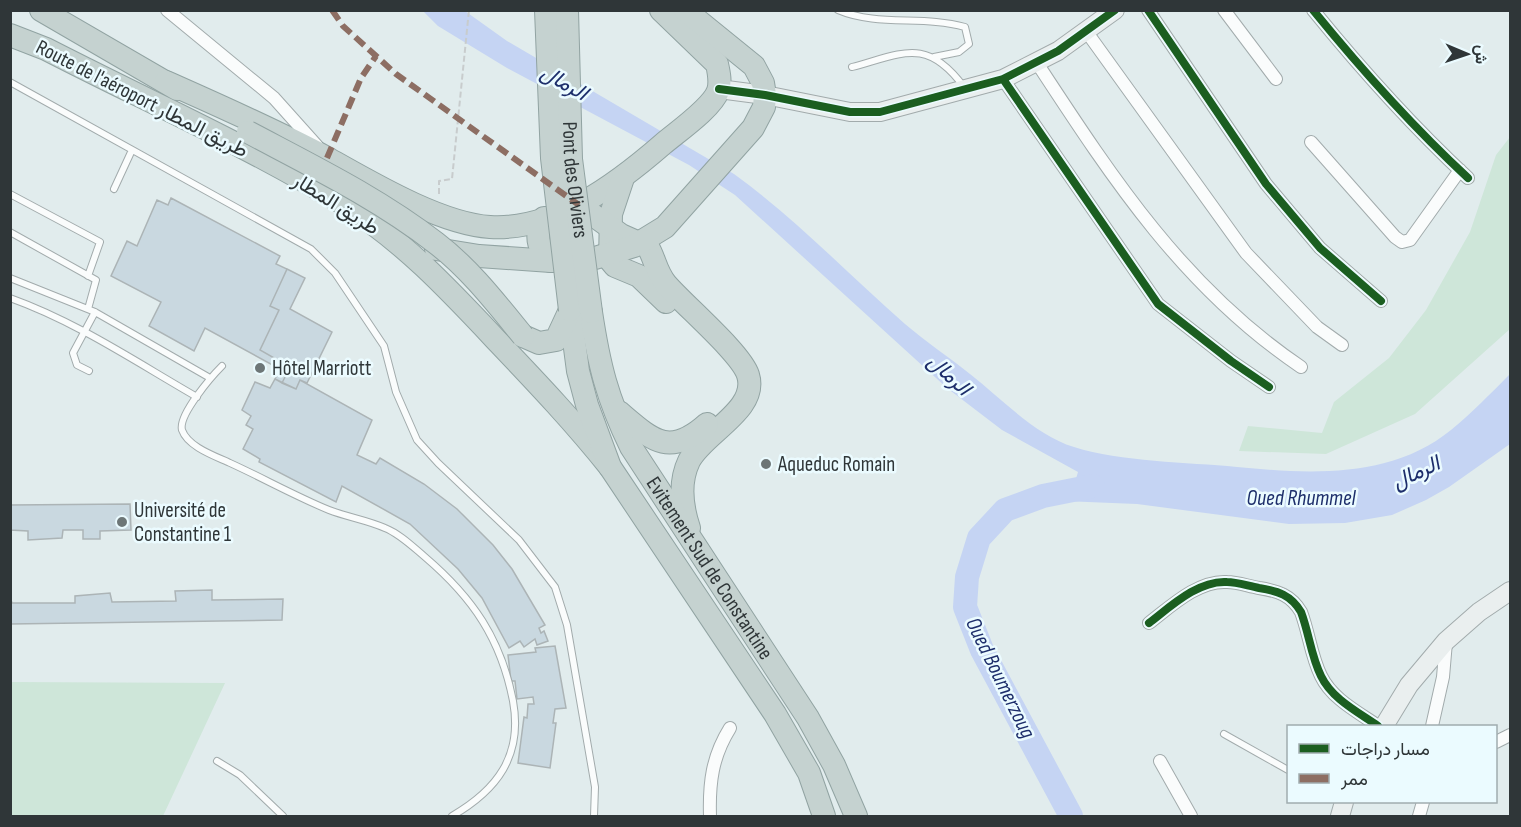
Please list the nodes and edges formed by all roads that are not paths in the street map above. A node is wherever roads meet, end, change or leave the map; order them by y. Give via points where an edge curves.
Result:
1 (41, 10) edge
2 (167, 10) edge
3 (546, 10) edge
4 (567, 10) edge
5 (661, 10) edge
6 (684, 10) edge
7 (838, 10) edge
8 (1115, 10) edge
9 (1148, 10) edge
10 (1224, 10) edge
11 (1313, 10) edge
12 (1091, 21) edge
13 (10, 34) edge
14 (934, 57) junction
15 (1037, 63) junction
16 (852, 67) dead end
17 (1003, 79) junction
18 (1276, 79) dead end
19 (10, 82) edge
20 (166, 82) junction
21 (966, 90) junction
22 (765, 95) junction
23 (714, 97) junction
24 (1311, 142) dead end
25 (132, 150) junction
26 (327, 158) junction
27 (273, 165) joint
28 (623, 178) junction
29 (114, 189) dead end
30 (10, 194) edge
31 (579, 205) junction
32 (544, 218) junction
33 (610, 226) junction
34 (10, 232) edge
35 (642, 242) junction
36 (398, 244) junction
37 (609, 255) junction
38 (551, 261) junction
39 (88, 276) junction
40 (10, 278) edge
41 (10, 298) edge
42 (1381, 301) dead end
43 (91, 310) junction
44 (580, 311) junction
45 (84, 331) junction
46 (1342, 345) dead end
47 (222, 366) dead end
48 (1301, 367) dead end
49 (89, 371) dead end
50 (210, 378) junction
51 (1269, 387) dead end
52 (197, 397) junction
53 (611, 406) junction
54 (610, 468) junction
55 (694, 544) junction
56 (1509, 595) edge
57 (1149, 623) dead end
58 (1446, 641) junction
59 (1377, 725) edge
60 (1385, 725) edge
61 (1432, 725) edge
62 (730, 728) dead end
63 (1224, 734) dead end
64 (1160, 761) dead end
65 (217, 762) dead end
66 (1287, 769) edge
67 (283, 816) edge
68 (452, 816) edge
69 (594, 816) edge
70 (710, 816) edge
71 (824, 816) edge
72 (855, 816) edge
73 (1191, 816) edge

1 - 20 highway, Route de l'aéroport طريق المطار
2 - 26 street via 274,98
3 - 44 highway, Pont des Oliviers, bridge via 552,158
4 - 44 highway, Pont des Oliviers, bridge
5 - 23 highway via 717,64
6 - 22 highway via 754,66
7 - 14 lane via 855,18 946,21 965,27 969,44 959,51
8 - 12 street
9 - 42 street via 1266,184 1320,248
10 - 18 street
11 - 24 street via 1350,56 1464,174 1410,240 1402,242
12 - 15 street
12 - 46 street via 1246,253 1317,327
13 - 27 highway, Route de l'aéroport طريق المطار
14 - 16 lane via 912,52
14 - 21 lane via 952,70
15 - 17 street
15 - 48 street via 1144,221 1185,269 1258,338
17 - 21 street
17 - 51 street via 1158,304
19 - 25 lane
20 - 26 highway
20 - 44 highway, Route de l'aéroport طريق المطار, bridge via 248,132 365,194 437,243 482,286 523,336 539,343 556,340
21 - 22 street via 880,112 850,112
22 - 23 street
22 - 35 highway via 764,107 753,128 675,217
23 - 28 highway
25 - 29 lane
25 - 69 lane via 311,249 334,273 384,346 396,392 417,440 519,540 555,586 567,626 595,787
26 - 32 highway via 438,214 490,227
27 - 36 highway, طريق المطار via 345,205
28 - 31 highway
28 - 33 highway
30 - 39 lane via 100,242
31 - 32 highway
31 - 33 highway
32 - 38 highway via 538,241
33 - 35 highway via 627,238
33 - 37 highway
34 - 39 lane
35 - 37 highway
35 - 55 highway via 650,250 654,266 666,285 739,360 749,378 750,388 741,408 699,447 686,470 684,507
36 - 38 highway
36 - 54 highway, طريق المطار via 576,424
37 - 38 highway
37 - 53 highway via 615,266 639,276 651,287 725,363 734,381 734,391 724,409 691,438 675,444 650,438
39 - 43 lane via 97,284
40 - 43 lane
41 - 45 lane
43 - 45 lane
43 - 50 lane
44 - 53 highway, Evitement Sud de Constantine
44 - 54 highway, Evitement Sud de Constantine via 578,371
45 - 49 lane via 73,357 77,365
45 - 52 lane
47 - 50 lane
50 - 52 lane
52 - 68 lane via 184,416 181,427 186,437 207,452 329,510 386,528 447,576 483,618 508,678 515,712 512,750 499,779 477,802
53 - 55 highway, Evitement Sud de Constantine via 631,447
54 - 71 highway, Evitement Sud de Constantine via 775,714 809,773
55 - 72 highway, Evitement Sud de Constantine via 808,718 834,765
56 - 58 street via 1479,612
57 - 59 street via 1178,600 1206,585 1225,581 1283,593 1301,612 1326,684
58 - 60 street via 1409,685
58 - 61 street
62 - 70 street via 712,768
63 - 66 lane
64 - 73 street
65 - 67 lane via 240,775

